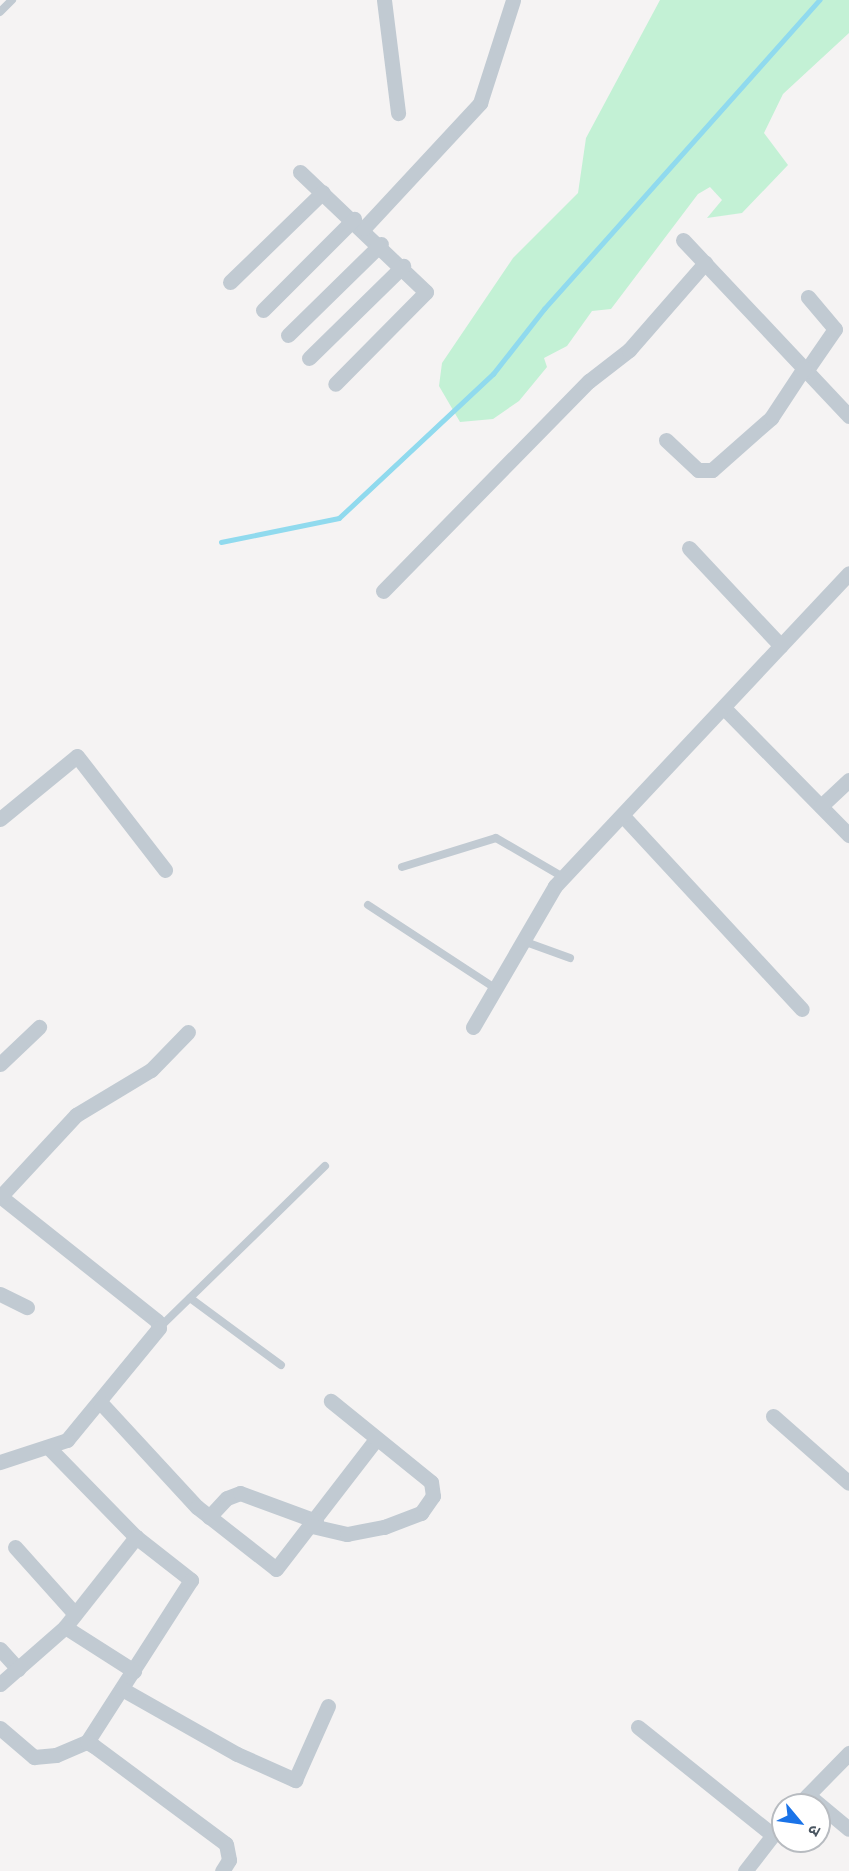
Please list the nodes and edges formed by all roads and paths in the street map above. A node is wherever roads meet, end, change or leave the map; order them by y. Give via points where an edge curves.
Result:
1 (12, 0) edge
2 (384, 0) edge
3 (513, 0) edge
4 (0, 12) edge
5 (398, 113) dead end
6 (300, 172) dead end
7 (323, 192) junction
8 (359, 223) junction
9 (683, 240) dead end
10 (381, 244) junction
11 (705, 263) junction
12 (403, 266) junction
13 (230, 282) dead end
14 (808, 297) dead end
15 (263, 310) dead end
16 (288, 335) dead end
17 (309, 358) dead end
18 (805, 370) junction
19 (335, 384) dead end
20 (849, 417) edge
21 (666, 441) dead end
22 (688, 548) dead end
23 (849, 573) edge
24 (383, 591) dead end
25 (780, 646) junction
26 (725, 709) junction
27 (849, 780) edge
28 (821, 806) junction
29 (623, 816) junction
30 (0, 819) edge
31 (849, 835) edge
32 (402, 867) dead end
33 (165, 870) dead end
34 (563, 877) junction
35 (368, 905) dead end
36 (522, 940) junction
37 (570, 958) dead end
38 (495, 988) junction
39 (802, 1009) dead end
40 (39, 1027) dead end
41 (473, 1027) dead end
42 (188, 1032) dead end
43 (0, 1064) edge
44 (325, 1166) dead end
45 (0, 1196) edge
46 (0, 1294) edge
47 (190, 1298) junction
48 (27, 1307) dead end
49 (159, 1328) junction
50 (281, 1365) dead end
51 (331, 1401) dead end
52 (100, 1402) junction
53 (773, 1416) dead end
54 (376, 1439) junction
55 (49, 1448) junction
56 (0, 1462) edge
57 (849, 1483) edge
58 (209, 1517) junction
59 (314, 1523) junction
60 (136, 1537) junction
61 (15, 1547) dead end
62 (75, 1614) junction
63 (65, 1627) junction
64 (0, 1649) edge
65 (18, 1669) junction
66 (134, 1671) junction
67 (0, 1684) edge
68 (122, 1689) junction
69 (328, 1706) dead end
70 (638, 1727) dead end
71 (2, 1735) edge
72 (87, 1742) junction
73 (849, 1753) edge
74 (810, 1793) edge
75 (831, 1818) edge
76 (849, 1829) edge
77 (771, 1833) edge
78 (771, 1838) edge
79 (222, 1871) edge
80 (745, 1871) edge

1 - 4 lane
2 - 5 street
3 - 8 street via 480,103
6 - 7 street
7 - 8 street
7 - 13 street
8 - 10 street
8 - 15 street
9 - 11 street
10 - 12 street
10 - 16 street
11 - 18 street
11 - 24 street via 629,350 589,381
12 - 17 street
12 - 19 street via 424,286 424,298
14 - 18 street via 836,329
18 - 20 street
18 - 21 street via 771,418 712,470 698,470
22 - 25 street
23 - 25 street
25 - 26 street
26 - 28 street
26 - 29 street
27 - 28 street
28 - 31 street
29 - 34 street
29 - 39 street
30 - 33 street via 77,756
32 - 34 lane via 496,838
34 - 36 street
35 - 38 lane
36 - 37 lane
36 - 38 street
38 - 41 street
40 - 43 street
42 - 45 street via 151,1070 76,1115
44 - 47 lane
45 - 49 street via 157,1321
46 - 48 street
47 - 49 lane
47 - 50 lane
49 - 52 street
51 - 54 street
52 - 55 street via 68,1440
52 - 58 street
53 - 57 street
54 - 59 street
54 - 59 street via 431,1482 433,1496 427,1507 408,1520 356,1533
55 - 56 street
55 - 60 street
58 - 59 street via 226,1498 240,1493
58 - 59 street via 276,1569
60 - 62 street
60 - 66 street via 191,1580
61 - 62 street
62 - 63 street
63 - 65 street
63 - 66 street
64 - 65 street
65 - 67 street
66 - 68 street
68 - 69 street via 237,1755 295,1780
68 - 72 street
70 - 77 street
71 - 72 street via 24,1752 46,1758
72 - 79 street via 226,1844 229,1860
73 - 74 street
75 - 76 street
78 - 80 street

